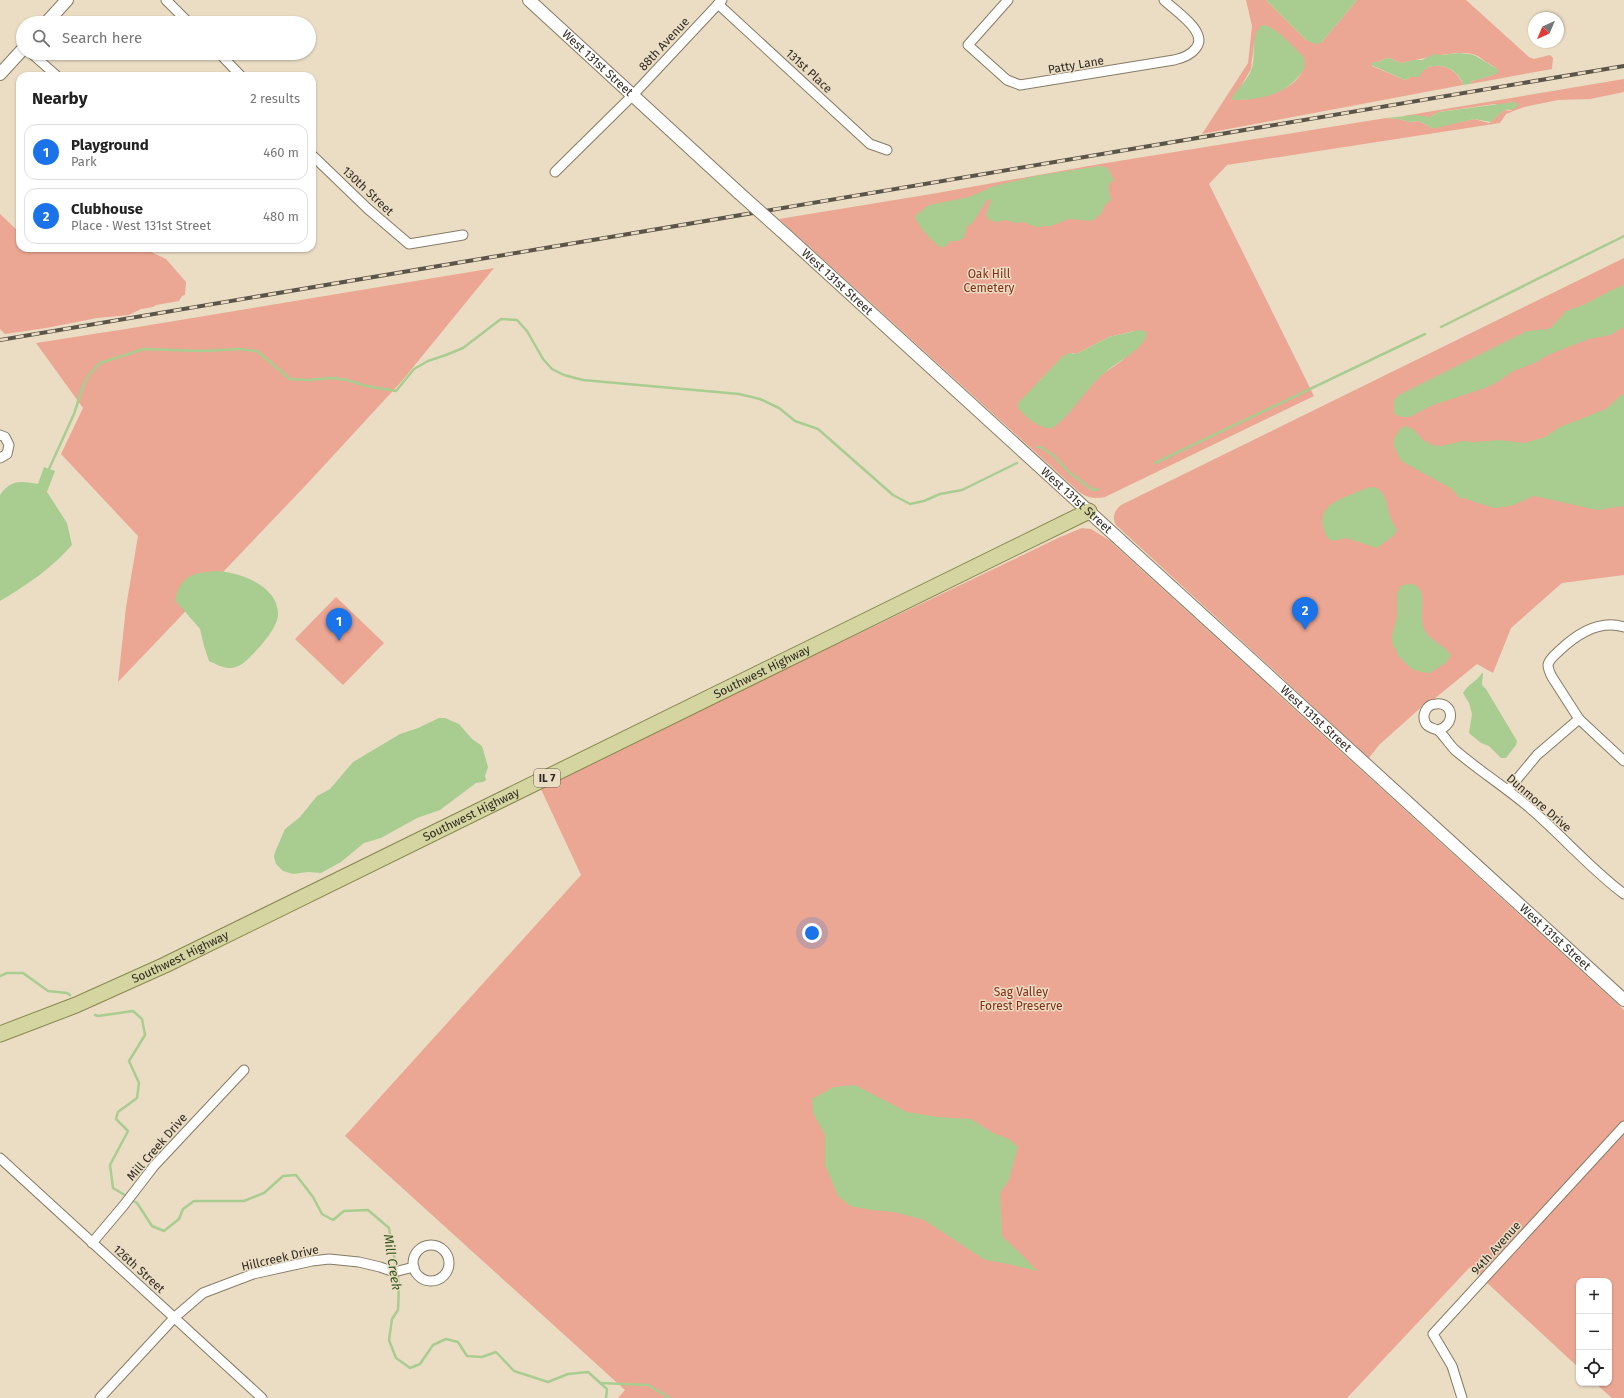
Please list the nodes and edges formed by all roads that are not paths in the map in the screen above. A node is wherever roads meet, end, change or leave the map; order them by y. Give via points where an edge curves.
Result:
1 (166, 0) edge
2 (529, 0) edge
3 (1008, 0) edge
4 (1164, 0) edge
5 (62, 2) edge
6 (720, 2) edge
7 (51, 16) edge
8 (182, 16) edge
9 (16, 57) edge
10 (39, 60) edge
11 (226, 60) edge
12 (52, 72) edge
13 (237, 72) edge
14 (0, 74) edge
15 (633, 95) junction
16 (887, 150) dead end
17 (316, 159) edge
18 (556, 172) dead end
19 (463, 236) dead end
20 (0, 434) edge
21 (0, 458) edge
22 (1089, 511) junction
23 (1624, 627) edge
24 (1579, 719) junction
25 (1438, 730) dead end
26 (1624, 761) edge
27 (1508, 790) junction
28 (1624, 894) edge
29 (1624, 1000) edge
30 (0, 1034) edge
31 (244, 1070) dead end
32 (1624, 1126) edge
33 (0, 1158) edge
34 (92, 1243) junction
35 (414, 1267) dead end
36 (175, 1317) junction
37 (100, 1398) edge
38 (262, 1398) edge
39 (1462, 1398) edge

1 - 8 street
2 - 15 street, West 131st Street
3 - 4 street, Patty Lane via 968,45 1007,80 1020,85 1182,58 1195,50 1200,40 1197,31
5 - 7 street
6 - 15 street, 88th Avenue
6 - 16 street, 131st Place via 870,144
9 - 14 street
10 - 12 street
11 - 13 street
15 - 18 street, 88th Avenue
15 - 22 street, West 131st Street, bridge
17 - 19 street, 130th Street via 409,244
20 - 21 street via 9,445 7,454
22 - 29 street, West 131st Street
22 - 30 main road, Southwest Highway / IL 7 via 165,965 76,1005
23 - 24 street via 1612,625 1587,630 1574,637 1550,660 1549,670
24 - 26 street
24 - 27 street via 1537,755
25 - 27 street, Dunmore Drive via 1454,749
27 - 28 street, Dunmore Drive
31 - 34 street, Mill Creek Drive via 154,1166
32 - 39 street, 94th Avenue via 1433,1334 1452,1366
33 - 34 street, 126th Street
34 - 36 street, 126th Street
35 - 36 street, Hillcreek Drive via 398,1271 359,1262 329,1259 312,1261 253,1274 202,1293
36 - 37 street, Hillcreek Drive
36 - 38 street, 126th Street

